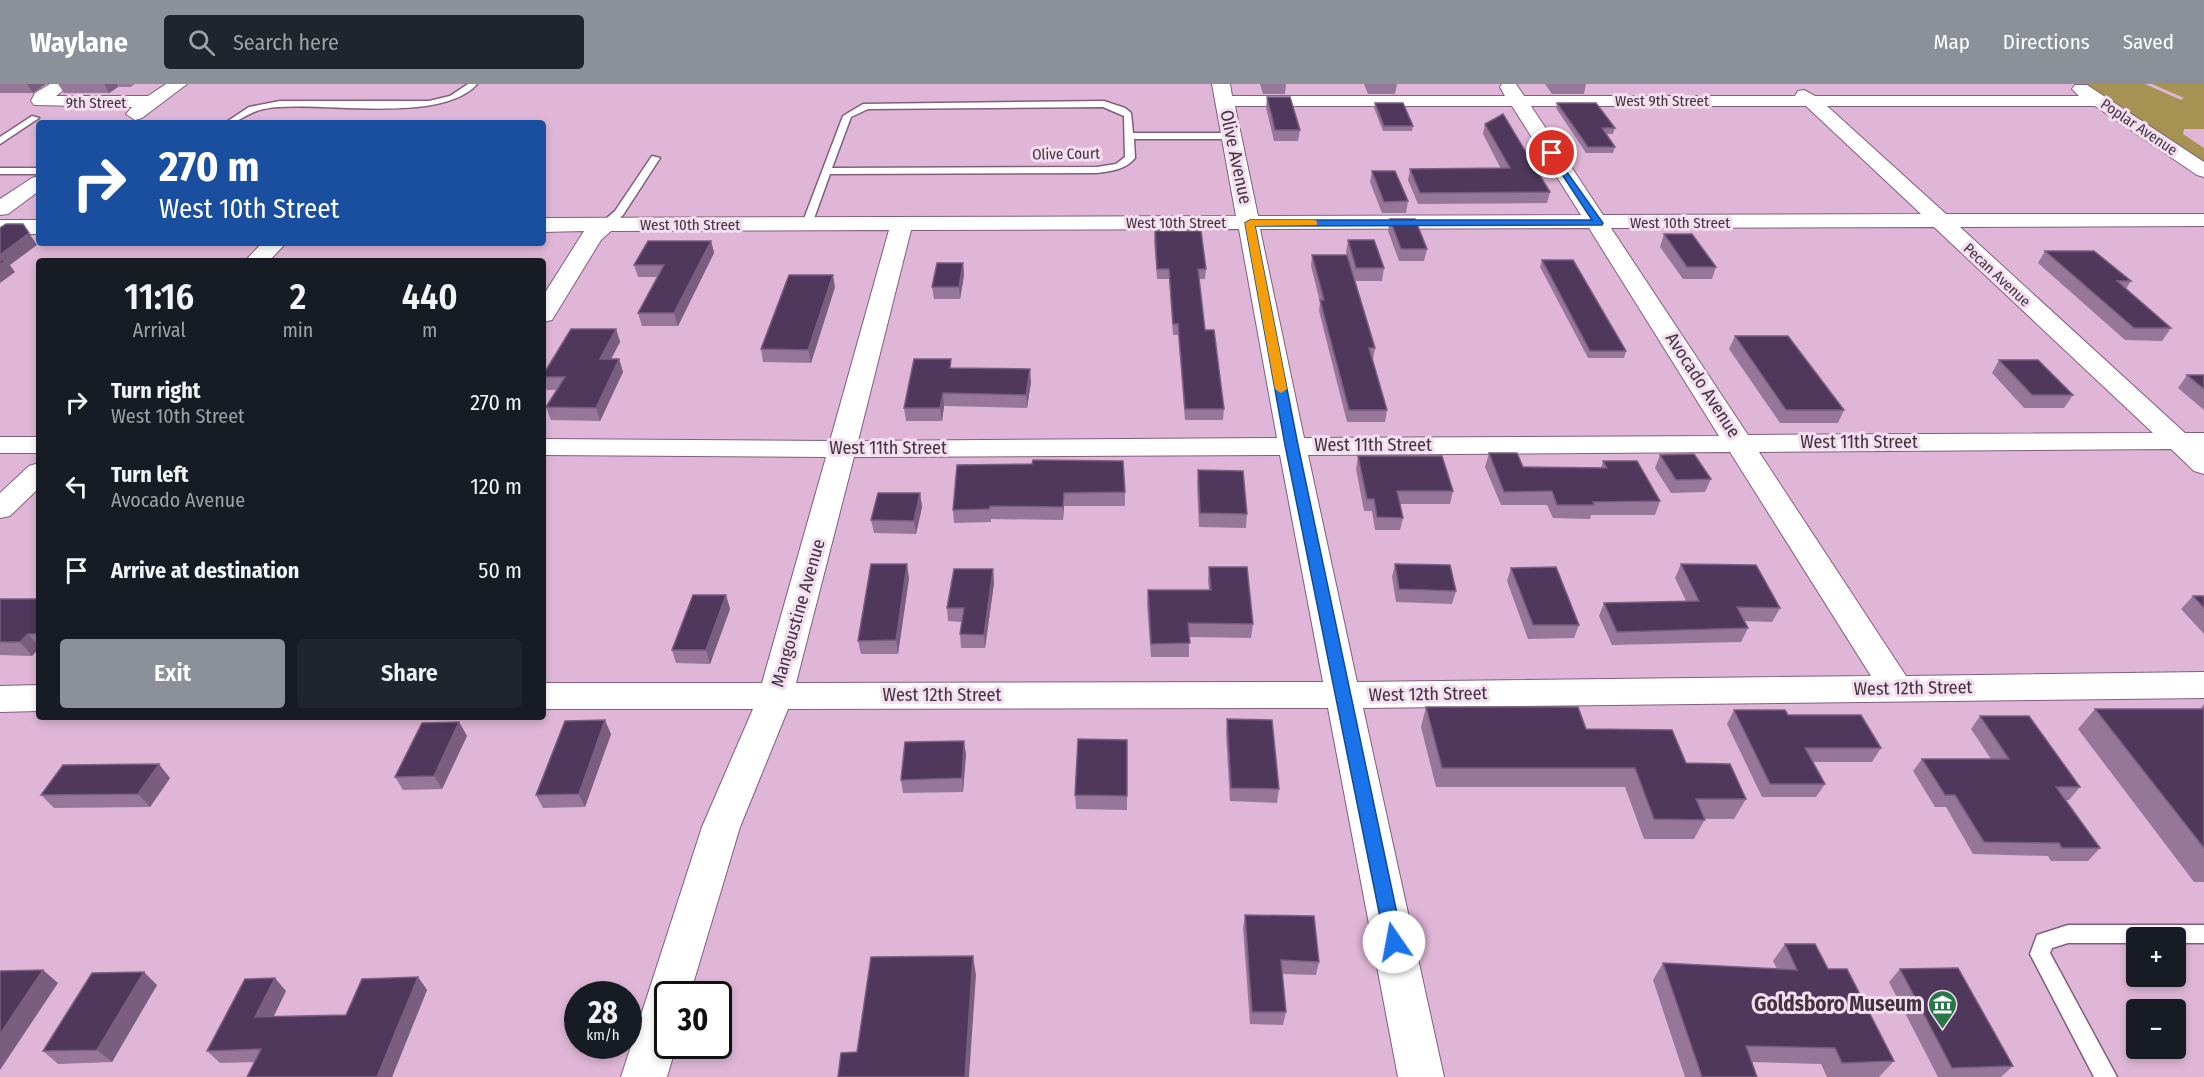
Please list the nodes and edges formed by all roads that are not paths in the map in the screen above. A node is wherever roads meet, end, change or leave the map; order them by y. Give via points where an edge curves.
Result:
1 (62, 84) edge
2 (178, 84) edge
3 (472, 84) edge
4 (1793, 84) edge
5 (2073, 84) edge
6 (1513, 92) edge
7 (1222, 93) edge
8 (1811, 101) junction
9 (2099, 101) junction
10 (152, 102) junction
11 (38, 110) junction
12 (126, 120) edge
13 (234, 120) edge
14 (1129, 136) junction
15 (1231, 136) junction
16 (0, 141) edge
17 (655, 158) dead end
18 (0, 171) edge
19 (36, 171) edge
20 (828, 171) junction
21 (2204, 171) edge
22 (36, 184) edge
23 (0, 209) edge
24 (2204, 220) edge
25 (1938, 221) junction
26 (1250, 223) junction
27 (1598, 223) junction
28 (807, 224) junction
29 (902, 224) junction
30 (546, 225) edge
31 (605, 225) junction
32 (0, 227) edge
33 (36, 227) edge
34 (271, 246) edge
35 (259, 258) edge
36 (546, 310) edge
37 (2191, 441) edge
38 (1740, 442) junction
39 (0, 445) edge
40 (36, 445) edge
41 (1292, 445) junction
42 (546, 447) edge
43 (844, 449) junction
44 (2204, 465) edge
45 (36, 475) edge
46 (0, 509) edge
47 (2204, 685) edge
48 (1896, 688) junction
49 (776, 695) junction
50 (1344, 695) junction
51 (546, 696) edge
52 (36, 698) edge
53 (0, 699) edge
54 (2204, 934) edge
55 (673, 981) edge
56 (654, 1045) edge
57 (644, 1077) edge
58 (1421, 1077) edge
59 (2106, 1077) edge

1 - 11 street via 41,97
2 - 10 street
3 - 13 lane via 452,99 429,104 273,105 252,109
4 - 8 street, Pecan Avenue
5 - 9 street, Poplar Avenue
6 - 7 street, West 9th Street
6 - 8 street, West 9th Street
6 - 27 street, Avocado Avenue
7 - 15 street, Olive Avenue
8 - 9 street, West 9th Street
8 - 25 street, Pecan Avenue
9 - 21 street, Poplar Avenue
10 - 11 street, 9th Street
10 - 12 street
11 - 16 lane
14 - 15 lane
14 - 20 lane, Olive Court via 1130,158 1126,163 1097,170
14 - 20 lane, Olive Court via 1128,115 1104,104 866,106 847,116
15 - 26 street, Olive Avenue
17 - 31 lane via 619,213
18 - 19 lane
20 - 28 lane, Olive Court
22 - 23 street
24 - 25 street, West 10th Street
25 - 27 street, West 10th Street
25 - 37 street, Pecan Avenue
26 - 27 street, West 10th Street
26 - 29 street, West 10th Street
26 - 41 street, Olive Avenue
27 - 38 street, Avocado Avenue
28 - 29 street, West 10th Street
28 - 31 street, West 10th Street
29 - 43 street, Mangoustine Avenue
30 - 31 street, West 10th Street
31 - 36 street via 592,236
32 - 33 street
34 - 35 street
37 - 38 street, West 11th Street
37 - 44 street, Pecan Avenue
38 - 41 street, West 11th Street
38 - 48 street, Avocado Avenue
39 - 40 street
41 - 43 street, West 11th Street
41 - 50 street, Olive Avenue
42 - 43 street, West 11th Street
43 - 49 street, Mangoustine Avenue
45 - 46 street
47 - 48 street, West 12th Street
48 - 50 street, West 12th Street
49 - 50 street, West 12th Street
49 - 51 street, West 12th Street
49 - 55 street, Mangoustine Avenue via 721,827
50 - 58 street, Olive Avenue
52 - 53 street
54 - 59 lane via 2068,934 2044,941 2040,954
56 - 57 street

